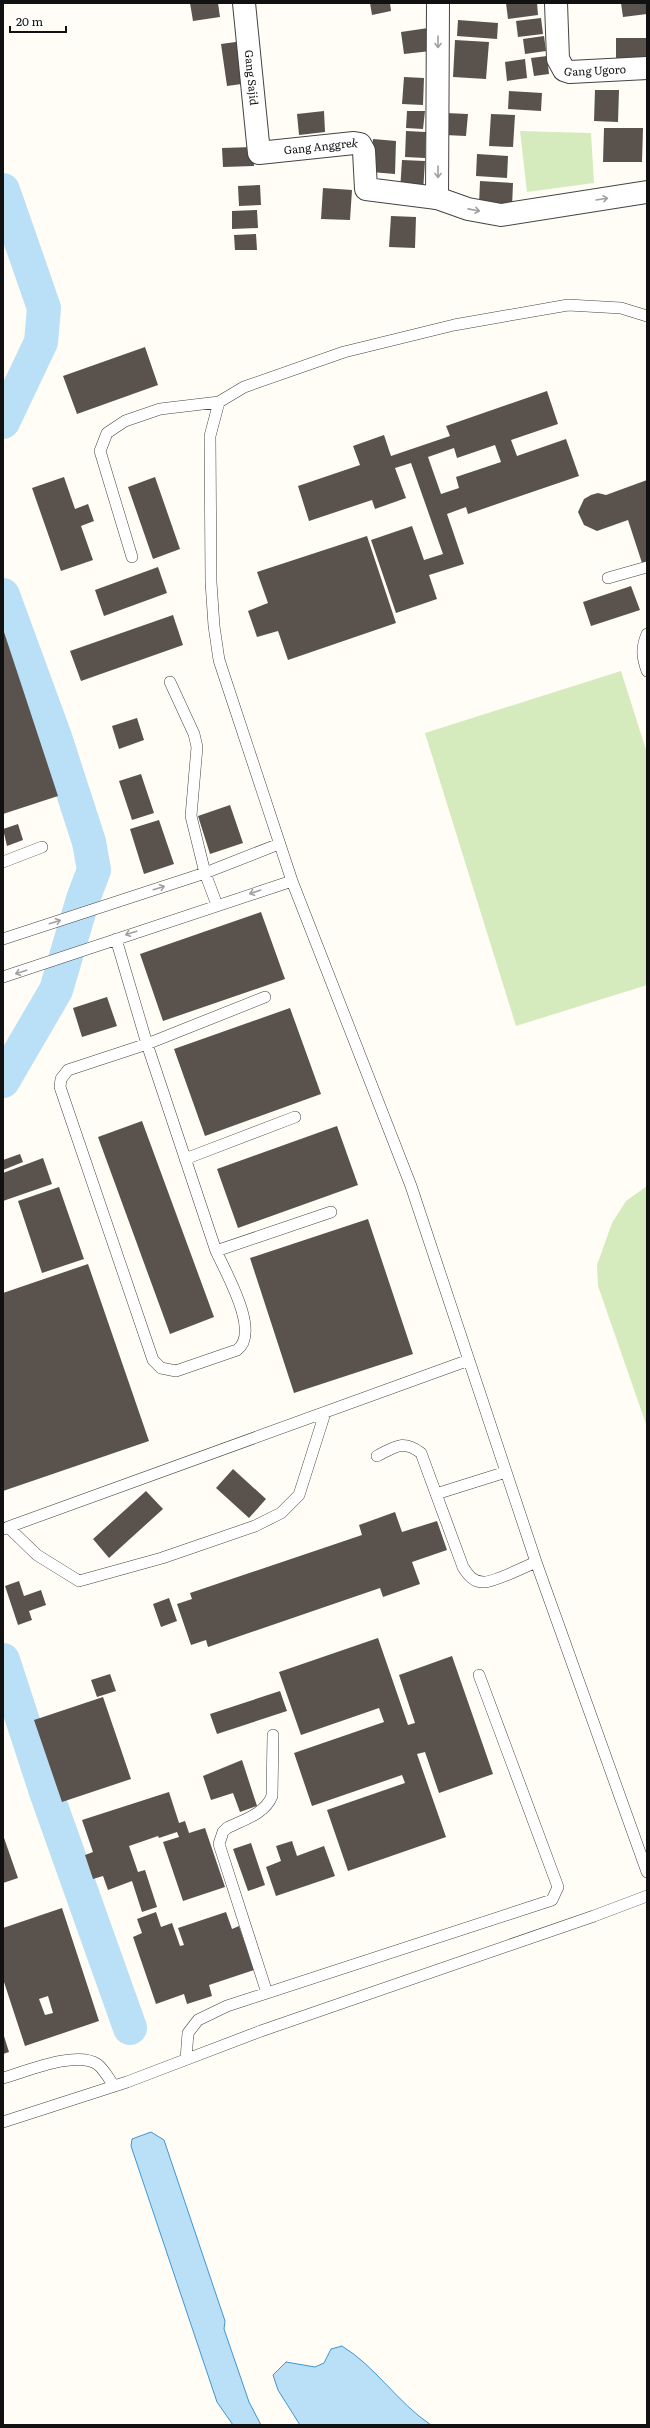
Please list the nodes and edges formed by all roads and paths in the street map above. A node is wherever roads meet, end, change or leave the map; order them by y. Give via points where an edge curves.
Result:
1 (244, 3) edge
2 (438, 3) edge
3 (556, 3) edge
4 (647, 68) edge
5 (259, 153) joint
6 (647, 192) edge
7 (437, 198) junction
8 (647, 316) edge
9 (219, 402) junction
10 (132, 557) dead end
11 (647, 567) edge
12 (608, 578) dead end
13 (647, 634) edge
14 (647, 671) edge
15 (170, 682) dead end
16 (279, 844) junction
17 (42, 847) dead end
18 (3, 862) edge
19 (205, 873) junction
20 (292, 881) junction
21 (217, 905) junction
22 (3, 939) edge
23 (116, 939) junction
24 (3, 977) edge
25 (265, 997) dead end
26 (147, 1044) junction
27 (295, 1117) dead end
28 (185, 1159) junction
29 (331, 1212) dead end
30 (216, 1252) junction
31 (469, 1360) junction
32 (325, 1413) junction
33 (377, 1456) dead end
34 (506, 1472) junction
35 (436, 1494) junction
36 (5, 1528) edge
37 (536, 1562) junction
38 (479, 1676) dead end
39 (273, 1735) dead end
40 (647, 1872) edge
41 (647, 1896) edge
42 (267, 1993) junction
43 (186, 2059) junction
44 (3, 2078) edge
45 (114, 2086) junction
46 (3, 2122) edge

1 - 5 street, Gang Sajid
2 -> 7 street
3 - 4 street, Gang Ugoro via 558,59 564,70 570,72
5 - 7 street, Gang Anggrek via 360,144 364,151 366,188
7 -> 6 street via 468,209 501,215
8 - 9 lane via 621,308 568,305 454,325 344,352 244,387
9 - 10 lane via 160,409 125,421 107,433 100,451
9 - 16 lane via 210,436 214,626 219,660
11 - 12 lane
13 - 14 lane via 642,645
15 - 19 lane via 198,747 191,816
16 - 19 lane
16 - 20 lane
17 - 18 lane
19 - 21 lane
22 -> 19 lane
20 -> 21 lane
20 - 31 lane via 411,1186
21 -> 23 lane
23 -> 24 lane
23 - 26 lane
25 - 26 lane
26 - 28 lane
26 - 30 lane via 68,1070 61,1079 60,1087 153,1360 161,1368 176,1372 243,1346 246,1337 244,1316
27 - 28 lane
28 - 30 lane
29 - 30 lane
31 - 32 lane
31 - 34 lane
32 - 36 lane
32 - 36 lane via 299,1494 282,1513 255,1526 162,1558 79,1581 37,1555
33 - 35 lane via 401,1444 412,1445 420,1453
34 - 35 lane
34 - 37 lane
35 - 37 lane via 463,1567 473,1580 485,1582
37 - 40 lane
38 - 42 lane via 558,1887 552,1900
39 - 42 lane via 270,1803 260,1812 227,1828 219,1844
41 - 43 lane
42 - 43 lane via 227,2006 198,2020 188,2033
43 - 45 lane
44 - 45 lane via 69,2059 87,2060 97,2063
45 - 46 lane

